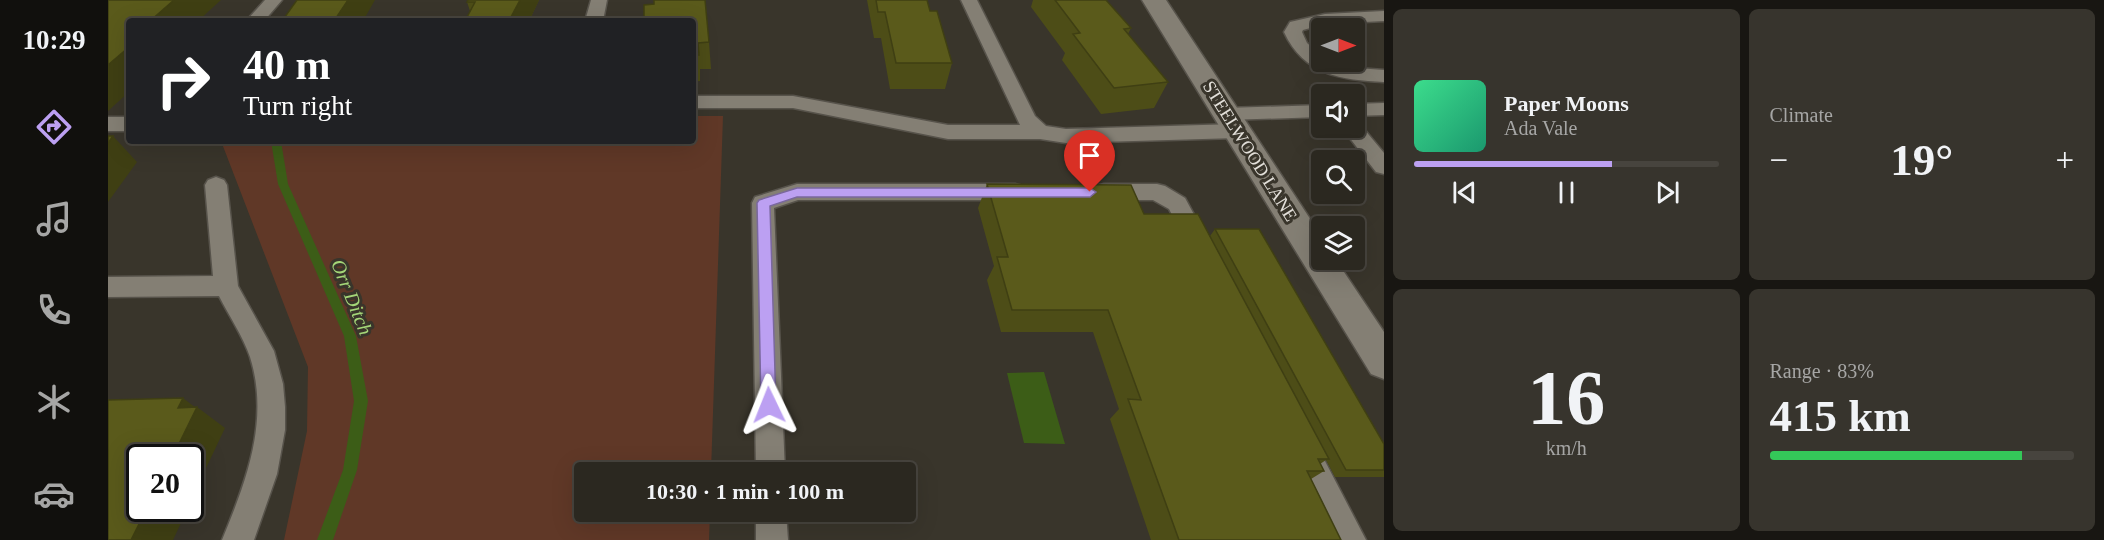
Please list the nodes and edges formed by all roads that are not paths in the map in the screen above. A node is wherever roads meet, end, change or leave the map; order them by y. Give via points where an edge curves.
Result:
1 (274, 0) edge
2 (599, 0) edge
3 (969, 0) edge
4 (1154, 0) edge
5 (1384, 16) edge
6 (258, 18) edge
7 (595, 18) edge
8 (1384, 76) edge
9 (696, 102) edge
10 (1384, 109) edge
11 (1365, 110) edge
12 (1311, 112) edge
13 (1232, 122) junction
14 (108, 124) edge
15 (126, 124) edge
16 (1040, 132) junction
17 (1360, 138) edge
18 (1384, 167) edge
19 (216, 185) dead end
20 (1041, 192) edge
21 (1076, 192) edge
22 (1210, 267) edge
23 (226, 286) junction
24 (108, 287) edge
25 (1384, 363) edge
26 (1291, 425) edge
27 (770, 462) edge
28 (771, 522) edge
29 (238, 540) edge
30 (772, 540) edge
31 (1350, 540) edge

1 - 6 lane
2 - 7 lane
3 - 16 lane via 1027,120
4 - 13 street, STEELWOOD LANE
5 - 8 lane via 1325,19 1296,26 1293,32 1296,42 1317,62 1340,73
9 - 16 lane via 792,102 948,132
10 - 11 lane
12 - 13 lane
13 - 16 lane via 1066,136
13 - 25 street, STEELWOOD LANE
14 - 15 lane
17 - 18 lane
19 - 23 lane
20 - 27 lane via 797,192 763,203
21 - 22 lane via 1157,192 1178,204
23 - 24 lane
23 - 29 lane via 264,360 274,417 260,490
26 - 31 lane
28 - 30 lane

